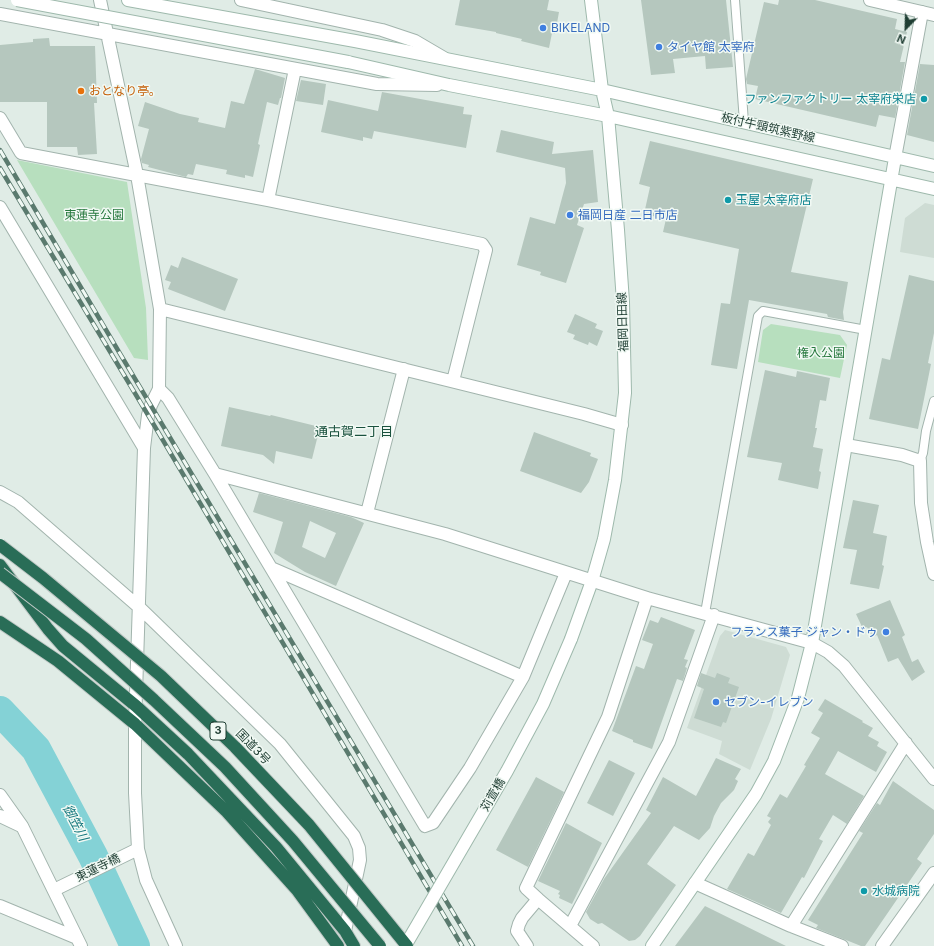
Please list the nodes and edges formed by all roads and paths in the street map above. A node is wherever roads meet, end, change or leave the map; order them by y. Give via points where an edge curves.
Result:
1 (17, 0) edge
2 (100, 0) edge
3 (128, 0) edge
4 (241, 0) edge
5 (591, 0) edge
6 (735, 0) edge
7 (870, 0) edge
8 (254, 1) edge
9 (0, 14) edge
10 (928, 14) edge
11 (107, 34) junction
12 (449, 60) junction
13 (295, 69) junction
14 (449, 85) junction
15 (602, 90) junction
16 (608, 116) junction
17 (0, 118) edge
18 (744, 122) junction
19 (895, 158) junction
20 (934, 166) edge
21 (137, 175) junction
22 (892, 180) junction
23 (934, 189) edge
24 (268, 200) junction
25 (0, 207) edge
26 (160, 309) junction
27 (866, 330) junction
28 (404, 369) junction
29 (453, 381) junction
30 (159, 389) junction
31 (934, 401) edge
32 (622, 425) junction
33 (846, 445) junction
34 (144, 448) junction
35 (920, 461) junction
36 (215, 474) junction
37 (0, 492) edge
38 (367, 513) junction
39 (0, 545) edge
40 (0, 565) edge
41 (271, 568) junction
42 (0, 573) edge
43 (566, 573) junction
44 (934, 574) edge
45 (592, 581) junction
46 (647, 598) junction
47 (140, 608) junction
48 (710, 614) junction
49 (0, 622) edge
50 (571, 639) joint
51 (812, 643) junction
52 (523, 677) junction
53 (136, 706) junction
54 (135, 724) junction
55 (906, 744) junction
56 (934, 779) edge
57 (0, 795) edge
58 (0, 816) edge
59 (22, 826) junction
60 (133, 852) junction
61 (934, 873) edge
62 (695, 883) junction
63 (54, 890) junction
64 (538, 899) junction
65 (0, 906) edge
66 (570, 926) junction
67 (791, 926) junction
68 (344, 931) junction
69 (79, 942) edge
70 (176, 946) edge
71 (338, 946) edge
72 (354, 946) edge
73 (380, 946) edge
74 (406, 946) edge
75 (527, 946) edge
76 (593, 946) edge
77 (652, 946) edge
78 (842, 946) edge
79 (882, 946) edge

1 - 14 street, bridge via 348,62
2 - 11 street
3 - 12 street, 板付牛頸筑紫野線
4 - 8 street
5 - 15 street, 福岡日田線
6 - 18 lane
7 - 10 street
8 - 12 street via 382,30 415,41
9 - 11 street
10 - 19 street
11 - 13 street
11 - 21 street
12 - 15 street, 板付牛頸筑紫野線
13 - 14 street via 377,84
13 - 24 street
14 - 16 street, 板付牛頸筑紫野線
15 - 16 street, 福岡日田線
15 - 18 street, 板付牛頸筑紫野線
16 - 22 street, 板付牛頸筑紫野線
16 - 32 street, 福岡日田線 via 623,302 625,393
17 - 21 street via 21,153
18 - 19 street, 板付牛頸筑紫野線
19 - 20 street, 板付牛頸筑紫野線
19 - 22 street
21 - 24 street
21 - 26 street
22 - 23 street, 板付牛頸筑紫野線
22 - 27 street
24 - 29 street via 482,244 486,250
25 - 34 street
26 - 28 street
26 - 30 street
27 - 33 street
27 - 48 lane via 763,311 758,316
28 - 29 street
28 - 38 street
29 - 32 street
30 - 34 street via 148,415
30 - 36 street via 168,398
31 - 35 lane
32 - 45 street, 福岡日田線 via 604,539
33 - 35 street via 902,455
33 - 51 street
34 - 47 street
35 - 44 street via 921,503
36 - 38 street
36 - 41 street
37 - 47 street via 18,502
38 - 43 street via 445,534
39 - 74 highway, 国道3号 / 3, bridge via 161,676 235,747 308,826
40 - 53 highway via 48,629 64,646
41 - 52 street
41 - 52 street via 425,826 433,823 470,768
42 - 73 highway, 3, bridge via 86,640 225,767 293,840
43 - 45 street
43 - 52 street
45 - 46 street
45 - 50 street, 福岡日田線
46 - 48 street
46 - 64 street via 608,717 526,888
47 - 53 street
47 - 68 street via 280,744 354,836 360,848 360,860
48 - 51 street
48 - 66 street via 669,742
49 - 54 highway via 58,661
50 - 74 street, 苅萱橋, bridge via 544,704
51 - 55 street via 828,652 844,666
51 - 62 street via 798,698 774,761 756,794
53 - 54 street
53 - 68 highway via 188,754 276,847
54 - 60 street
54 - 71 highway via 227,812 297,890
55 - 56 street
55 - 67 street
57 - 59 street
58 - 59 street
59 - 63 street
60 - 63 street, 東蓮寺橋
60 - 70 street
61 - 79 street
62 - 67 street
62 - 77 street
63 - 69 street
64 - 66 street
64 - 75 street via 522,918 517,931
65 - 69 street
66 - 76 street
67 - 78 street
68 - 72 highway

